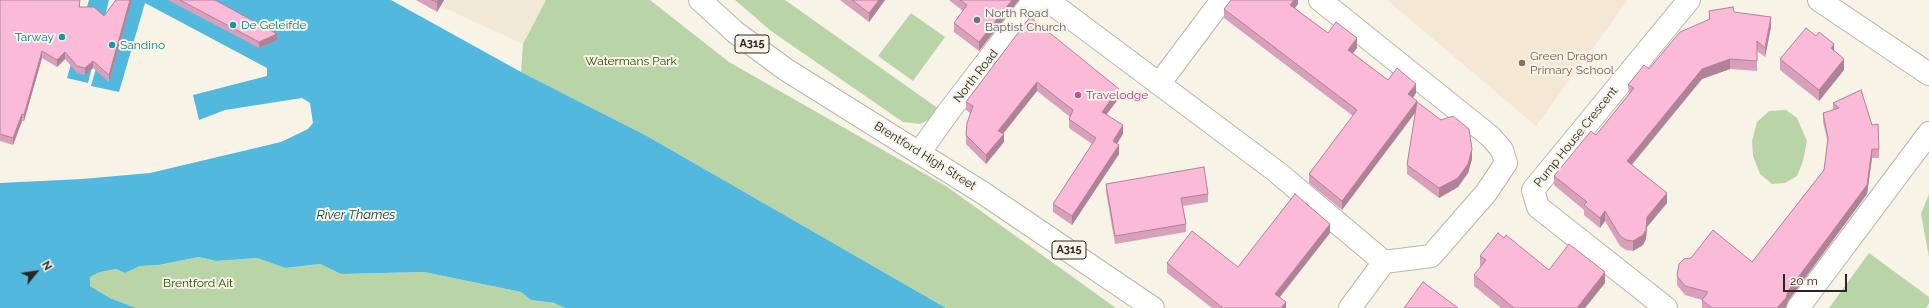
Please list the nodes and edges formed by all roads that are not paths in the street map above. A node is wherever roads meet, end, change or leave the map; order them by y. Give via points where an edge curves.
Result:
1 (700, 0) edge
2 (1034, 0) edge
3 (1047, 0) edge
4 (1222, 0) edge
5 (1320, 0) edge
6 (1689, 0) edge
7 (1819, 0) edge
8 (1929, 74) edge
9 (1159, 84) junction
10 (1929, 133) edge
11 (919, 153) junction
12 (1384, 262) junction
13 (1642, 301) edge
14 (1153, 308) edge
15 (1350, 308) edge
16 (1666, 308) edge
17 (1798, 308) edge

1 - 11 street, Brentford High Street / A315 via 735,32 785,69
2 - 11 street, North Road
3 - 9 street
4 - 9 street
5 - 12 street via 1491,137 1502,150 1506,163 1486,193 1431,256
6 - 13 street, Pump House Crescent via 1533,190 1538,207
7 - 8 street
9 - 12 street via 1276,172
10 - 17 street
11 - 14 street, Brentford High Street / A315 via 1020,217
12 - 15 street
13 - 16 street, Pump House Crescent

